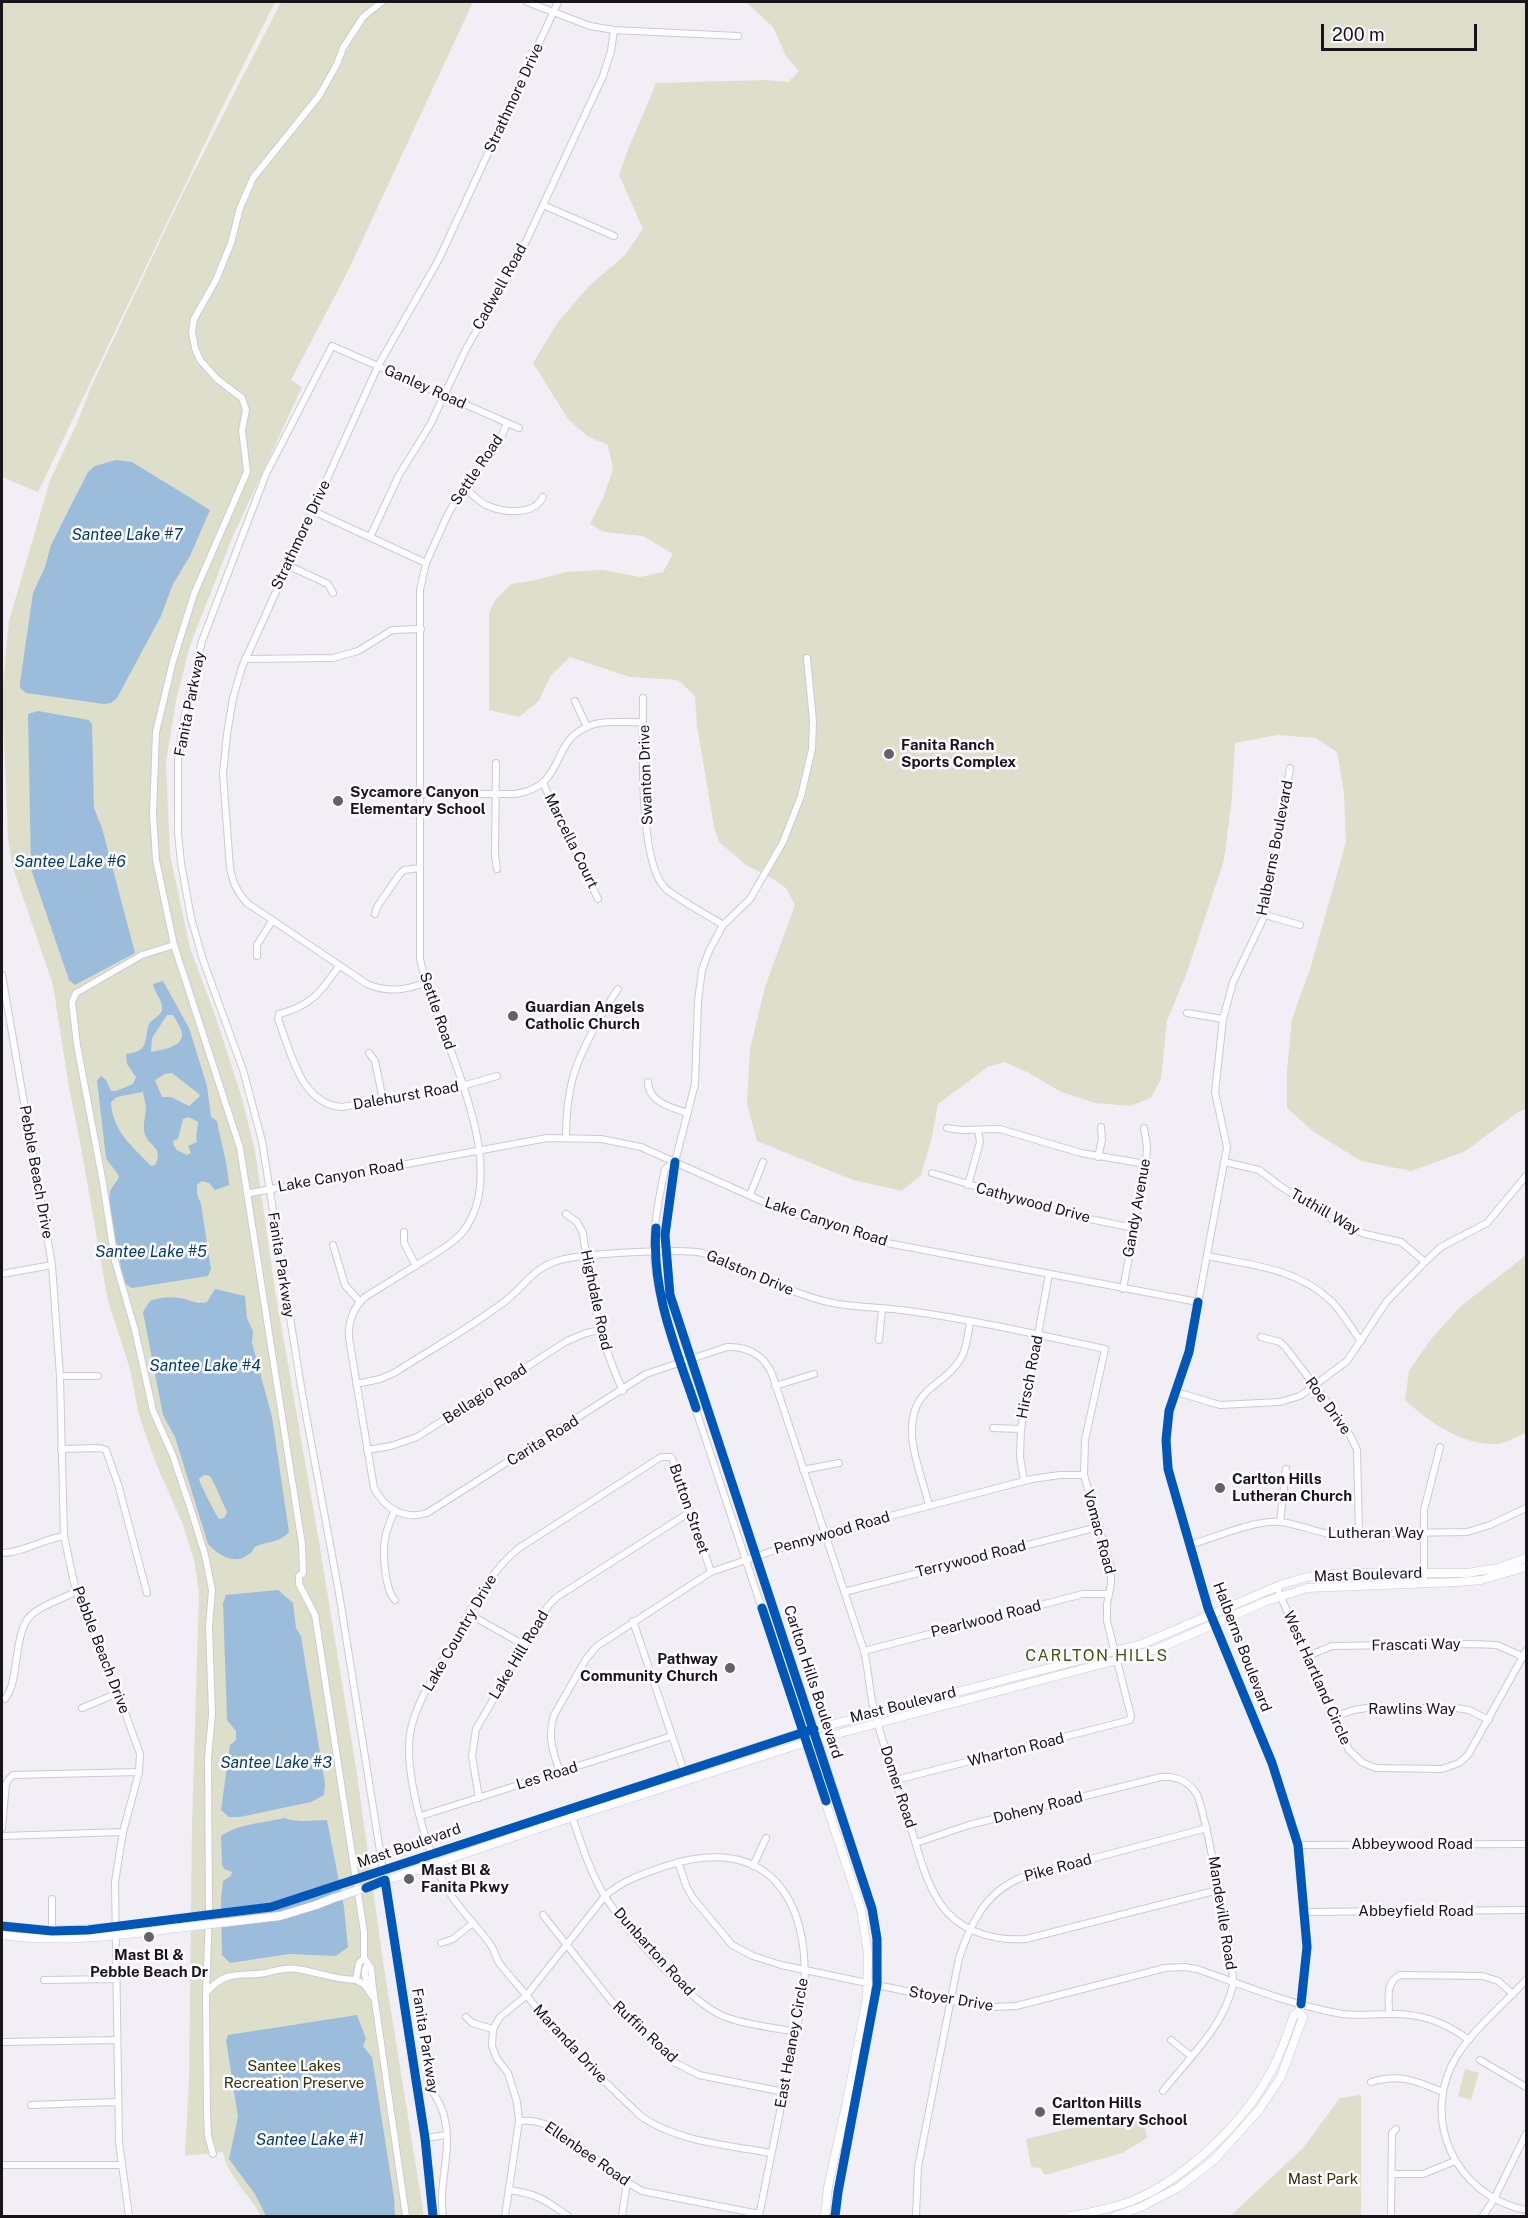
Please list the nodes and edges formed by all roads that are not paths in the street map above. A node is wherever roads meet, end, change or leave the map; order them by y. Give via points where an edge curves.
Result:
1 (382, 2) edge
2 (527, 2) edge
3 (558, 2) edge
4 (553, 13) junction
5 (614, 30) junction
6 (738, 36) dead end
7 (543, 205) junction
8 (614, 236) dead end
9 (332, 346) joint
10 (378, 366) junction
11 (443, 395) junction
12 (507, 423) junction
13 (519, 428) dead end
14 (464, 487) junction
15 (543, 497) dead end
16 (313, 511) junction
17 (370, 537) junction
18 (426, 563) junction
19 (287, 565) junction
20 (333, 593) dead end
21 (421, 628) junction
22 (807, 658) dead end
23 (245, 659) junction
24 (643, 698) dead end
25 (575, 701) dead end
26 (643, 722) junction
27 (587, 727) junction
28 (496, 763) dead end
29 (1290, 768) dead end
30 (543, 783) junction
31 (421, 794) junction
32 (496, 794) junction
33 (420, 868) junction
34 (497, 869) dead end
35 (598, 899) dead end
36 (375, 914) dead end
37 (1264, 915) junction
38 (272, 921) junction
39 (723, 925) junction
40 (1300, 925) dead end
41 (174, 945) junction
42 (257, 956) dead end
43 (339, 966) junction
44 (2, 975) edge
45 (425, 983) junction
46 (618, 990) dead end
47 (1187, 1013) dead end
48 (1223, 1019) junction
49 (9, 1021) junction
50 (2, 1022) edge
51 (369, 1053) dead end
52 (497, 1076) dead end
53 (648, 1082) dead end
54 (464, 1086) junction
55 (383, 1100) junction
56 (688, 1113) junction
57 (1101, 1127) dead end
58 (947, 1128) dead end
59 (1144, 1128) dead end
60 (978, 1130) junction
61 (566, 1137) junction
62 (478, 1150) junction
63 (1098, 1157) junction
64 (675, 1162) junction
65 (763, 1162) dead end
66 (1225, 1162) junction
67 (1146, 1164) junction
68 (932, 1173) dead end
69 (1527, 1176) edge
70 (968, 1185) junction
71 (269, 1189) junction
72 (250, 1193) dead end
73 (750, 1195) junction
74 (566, 1214) dead end
75 (1134, 1228) junction
76 (404, 1232) dead end
77 (333, 1245) dead end
78 (665, 1251) junction
79 (654, 1252) junction
80 (1207, 1256) junction
81 (586, 1257) junction
82 (1425, 1262) junction
83 (52, 1265) junction
84 (416, 1266) junction
85 (2, 1274) edge
86 (1049, 1274) junction
87 (1123, 1289) junction
88 (360, 1302) junction
89 (1198, 1302) junction
90 (882, 1309) junction
91 (970, 1322) junction
92 (600, 1330) junction
93 (1039, 1336) junction
94 (1261, 1337) dead end
95 (879, 1340) dead end
96 (1361, 1341) junction
97 (1105, 1349) joint
98 (690, 1359) junction
99 (680, 1362) junction
100 (814, 1374) dead end
101 (98, 1376) dead end
102 (60, 1377) junction
103 (356, 1384) junction
104 (775, 1386) junction
105 (1314, 1386) junction
106 (622, 1391) junction
107 (1176, 1392) junction
108 (993, 1428) dead end
109 (1021, 1429) junction
110 (1440, 1447) dead end
111 (61, 1449) junction
112 (367, 1450) junction
113 (661, 1457) joint
114 (838, 1463) dead end
115 (1286, 1469) dead end
116 (803, 1470) junction
117 (1084, 1475) junction
118 (1024, 1481) junction
119 (929, 1506) junction
120 (1527, 1508) edge
121 (394, 1511) junction
122 (690, 1512) junction
123 (1280, 1522) junction
124 (1098, 1527) junction
125 (825, 1533) junction
126 (1359, 1533) junction
127 (1424, 1533) junction
128 (64, 1536) junction
129 (1190, 1545) junction
130 (2, 1553) edge
131 (756, 1557) junction
132 (1527, 1558) edge
133 (746, 1560) junction
134 (1527, 1567) edge
135 (711, 1572) junction
136 (1424, 1573) junction
137 (1424, 1584) junction
138 (1276, 1586) junction
139 (76, 1592) junction
140 (844, 1592) junction
141 (147, 1593) dead end
142 (1109, 1594) junction
143 (1281, 1595) junction
144 (395, 1600) dead end
145 (469, 1614) junction
146 (1211, 1615) junction
147 (633, 1621) junction
148 (1215, 1624) junction
149 (524, 1645) junction
150 (864, 1650) junction
151 (1115, 1651) junction
152 (1525, 1654) edge
153 (1308, 1656) junction
154 (1118, 1661) junction
155 (118, 1693) junction
156 (5, 1699) dead end
157 (82, 1708) dead end
158 (874, 1712) junction
159 (1130, 1713) joint
160 (1335, 1716) junction
161 (1489, 1720) junction
162 (878, 1723) junction
163 (814, 1729) junction
164 (803, 1732) junction
165 (672, 1736) junction
166 (817, 1739) junction
167 (806, 1742) junction
168 (684, 1771) junction
169 (139, 1772) junction
170 (560, 1773) junction
171 (1161, 1777) joint
172 (687, 1780) junction
173 (896, 1780) junction
174 (479, 1797) junction
175 (569, 1808) junction
176 (421, 1816) junction
177 (572, 1817) junction
178 (2, 1828) edge
179 (1207, 1828) junction
180 (123, 1833) junction
181 (2, 1836) edge
182 (766, 1838) dead end
183 (916, 1843) junction
184 (1527, 1844) edge
185 (1298, 1845) junction
186 (431, 1854) junction
187 (678, 1862) junction
188 (434, 1863) junction
189 (753, 1866) junction
190 (383, 1870) junction
191 (385, 1880) junction
192 (1218, 1890) junction
193 (604, 1896) junction
194 (52, 1899) dead end
195 (1527, 1910) edge
196 (1305, 1912) junction
197 (543, 1915) dead end
198 (473, 1923) junction
199 (168, 1925) junction
200 (2, 1926) edge
201 (115, 1927) junction
202 (970, 1929) junction
203 (52, 1931) junction
204 (2, 1935) edge
205 (115, 1936) junction
206 (441, 1943) dead end
207 (566, 1946) junction
208 (364, 1958) junction
209 (805, 1970) junction
210 (116, 1979) junction
211 (44, 1980) dead end
212 (356, 1980) junction
213 (1527, 1980) edge
214 (867, 1983) junction
215 (1233, 1983) junction
216 (877, 1985) junction
217 (206, 1993) junction
218 (1513, 1994) junction
219 (526, 1996) junction
220 (375, 2000) junction
221 (951, 2000) junction
222 (1300, 2008) junction
223 (1389, 2013) junction
224 (466, 2017) dead end
225 (493, 2029) junction
226 (795, 2032) junction
227 (117, 2040) junction
228 (1171, 2040) dead end
229 (1469, 2040) junction
230 (2, 2042) edge
231 (430, 2056) dead end
232 (1191, 2056) junction
233 (1480, 2060) dead end
234 (1371, 2082) dead end
235 (1527, 2087) edge
236 (1163, 2091) dead end
237 (1443, 2091) junction
238 (784, 2092) junction
239 (117, 2102) junction
240 (31, 2105) dead end
241 (519, 2121) junction
242 (1396, 2128) dead end
243 (447, 2135) junction
244 (425, 2138) junction
245 (1526, 2139) edge
246 (770, 2153) junction
247 (213, 2154) dead end
248 (1455, 2161) junction
249 (2, 2165) edge
250 (121, 2165) junction
251 (1392, 2174) junction
252 (627, 2182) junction
253 (509, 2190) junction
254 (1494, 2199) junction
255 (1527, 2210) edge
256 (759, 2215) edge
257 (129, 2217) edge
258 (406, 2217) edge
259 (433, 2217) edge
260 (443, 2217) edge
261 (505, 2217) edge
262 (568, 2217) edge
263 (622, 2217) edge
264 (825, 2217) edge
265 (835, 2217) edge
266 (916, 2217) edge
267 (1071, 2217) edge
268 (1115, 2217) edge
269 (1391, 2217) edge
270 (1483, 2217) edge

1 - 41 street via 363,17 319,96 253,178 216,280 194,319 192,332 200,360 242,398 246,410 242,430 247,472 194,594 156,732 156,860
2 - 4 street
3 - 4 street, Strathmore Drive
4 - 5 street
4 - 10 street, Strathmore Drive via 439,260
5 - 6 street
5 - 7 street, Cadwell Road via 603,76
7 - 8 street
7 - 11 street, Cadwell Road via 515,266
9 - 10 street, Ganley Road
9 - 71 street, Fanita Parkway via 266,474 212,613 191,684 178,761 180,863 191,918 252,1096
10 - 11 street, Ganley Road
10 - 16 street, Strathmore Drive
11 - 12 street, Ganley Road
11 - 17 street, Cadwell Road
12 - 13 street, Ganley Road
12 - 14 street, Settle Road via 491,455
14 - 15 street via 485,504 511,512 539,504
14 - 18 street, Settle Road
16 - 17 street
16 - 19 street, Strathmore Drive
17 - 18 street
18 - 21 street, Settle Road via 420,590
19 - 20 street via 328,584
19 - 23 street, Strathmore Drive
21 - 23 street via 392,630 349,655 333,658
21 - 31 street, Settle Road
22 - 39 street, Carlton Hills Boulevard via 812,749 801,796 783,842 750,900
23 - 38 street, Strathmore Drive via 234,694 224,774 230,868 238,894
24 - 26 street, Swanton Drive
25 - 27 street
26 - 27 street
26 - 39 street, Swanton Drive via 644,804 656,872 666,888
27 - 30 street via 565,745 553,773
28 - 32 street
29 - 37 street, Halberns Boulevard
30 - 32 street via 527,792
30 - 35 street, Marcella Court
31 - 32 street
31 - 33 street, Settle Road
32 - 34 street
33 - 36 street via 404,870 399,875
33 - 45 street, Settle Road via 420,959
37 - 40 street
37 - 48 street, Halberns Boulevard via 1233,982
38 - 42 street via 257,945
38 - 43 street, Strathmore Drive
39 - 56 street, Carlton Hills Boulevard via 702,970 695,1084
41 - 208 street via 240,1148 302,1544 303,1573 298,1576 299,1584 315,1615 364,1932
41 - 217 street via 142,955 76,993 72,1002 115,1261 153,1412 192,1513 212,1590
43 - 45 street, Strathmore Drive via 378,989 396,990
43 - 55 street, Dalehurst Road via 312,1000 294,1011 279,1014 278,1018 303,1082 316,1098 342,1107
44 - 49 street, Pebble Beach Drive
45 - 54 street, Settle Road
46 - 61 street via 605,1008 573,1076
47 - 48 street
48 - 66 street, Halberns Boulevard via 1215,1092 1227,1147
49 - 50 street
49 - 83 street, Pebble Beach Drive
51 - 55 street via 375,1061
52 - 54 street, Dalehurst Road
53 - 56 street via 652,1095 666,1107
54 - 55 street, Dalehurst Road
54 - 62 street, Settle Road
56 - 64 street, Carlton Hills Boulevard
57 - 63 street
58 - 60 street
59 - 67 street, Gandy Avenue
60 - 63 street via 1000,1129
60 - 70 street via 980,1142
61 - 62 street, Lake Canyon Road
61 - 64 street, Lake Canyon Road via 621,1142
62 - 71 street, Lake Canyon Road
62 - 84 street, Settle Road via 482,1185 471,1218 456,1238
63 - 67 street
64 - 73 street, Lake Canyon Road
64 - 78 street, Carlton Hills Boulevard
64 - 79 street, Carlton Hills Boulevard via 665,1169
65 - 73 street
66 - 80 street, Halberns Boulevard
66 - 82 street, Tuthill Way via 1259,1170 1335,1221 1365,1234 1401,1242
67 - 75 street, Gandy Avenue
68 - 70 street, Cathywood Drive
69 - 82 street via 1487,1223 1441,1247
70 - 75 street, Cathywood Drive via 1070,1215
71 - 72 street, Lake Canyon Road
71 - 190 street, Fanita Parkway
73 - 86 street, Lake Canyon Road via 782,1210 888,1243
74 - 81 street, Highdale Road via 577,1222
75 - 87 street, Gandy Avenue
76 - 84 street via 404,1244
77 - 88 street via 345,1285
78 - 79 street, Galston Drive
78 - 90 street, Galston Drive via 700,1252 804,1296
78 - 98 street, Carlton Hills Boulevard via 670,1295
79 - 81 street, Galston Drive
79 - 99 street, Carlton Hills Boulevard via 664,1314
80 - 89 street, Halberns Boulevard
80 - 96 street via 1286,1272 1302,1280 1330,1300
81 - 92 street, Highdale Road
81 - 103 street, Galston Drive via 545,1265 504,1302 394,1373
82 - 96 street via 1387,1301
83 - 85 street
83 - 102 street, Pebble Beach Drive
84 - 88 street, Settle Road
86 - 87 street, Lake Canyon Road
86 - 93 street, Hirsch Road
87 - 89 street, Lake Canyon Road
88 - 103 street via 351,1316 349,1332
89 - 107 street, Halberns Boulevard via 1189,1352
90 - 91 street, Galston Drive
90 - 95 street
91 - 93 street, Galston Drive
91 - 119 street via 962,1356 926,1390 913,1420 912,1439
92 - 106 street, Highdale Road
92 - 112 street, Bellagio Road via 567,1341 417,1437
93 - 97 street, Galston Drive
93 - 109 street, Hirsch Road
94 - 105 street, Roe Drive via 1280,1342
96 - 105 street via 1347,1361
97 - 117 street, Vomac Road via 1085,1440
98 - 99 street, Carita Road
98 - 104 street, Domer Road via 726,1347 743,1348 765,1361
98 - 131 street, Carlton Hills Boulevard
99 - 106 street, Carita Road via 646,1374
99 - 133 street, Carlton Hills Boulevard
100 - 104 street
101 - 102 street
102 - 111 street, Pebble Beach Drive
103 - 112 street
104 - 116 street, Domer Road
105 - 107 street via 1290,1400 1235,1405 1215,1405
105 - 126 street, Roe Drive via 1357,1450
106 - 121 street, Carita Road via 432,1511 411,1516
107 - 129 street, Halberns Boulevard via 1168,1420 1167,1458
108 - 109 street
109 - 118 street, Hirsch Road
110 - 127 street via 1424,1510
111 - 128 street, Pebble Beach Drive
111 - 141 street via 106,1450
112 - 121 street via 374,1488
113 - 122 street, Button Street via 671,1457
113 - 145 street, Lake Country Drive via 519,1548 492,1576
114 - 116 street
115 - 123 street
116 - 125 street, Domer Road
117 - 118 street, Pennywood Road
117 - 124 street, Vomac Road
118 - 119 street, Pennywood Road
119 - 125 street, Pennywood Road
120 - 127 street, Lutheran Way via 1476,1530
121 - 144 street via 383,1548 389,1594
122 - 135 street, Button Street
122 - 149 street, Lake Hill Road via 557,1597
123 - 126 street, Lutheran Way via 1315,1532
123 - 129 street, Lutheran Way
124 - 140 street, Terrywood Road
124 - 142 street, Vomac Road via 1111,1568
125 - 131 street, Pennywood Road
125 - 140 street, Domer Road
126 - 127 street, Lutheran Way
127 - 136 street
128 - 130 street
128 - 139 street, Pebble Beach Drive
129 - 146 street, Halberns Boulevard
131 - 133 street, Pennywood Road
131 - 163 street, Carlton Hills Boulevard
132 - 136 main road, Mast Boulevard via 1467,1573
133 - 135 street, Pennywood Road
133 - 164 street, Carlton Hills Boulevard
134 - 137 main road, Mast Boulevard via 1481,1580
135 - 147 street, Pennywood Road
136 - 137 street
136 - 138 main road, Mast Boulevard via 1324,1575
137 - 143 main road, Mast Boulevard via 1329,1586
138 - 143 street, West Hartland Circle
138 - 146 main road, Mast Boulevard
139 - 155 street, Pebble Beach Drive
139 - 156 street via 36,1610 24,1623 11,1691
140 - 150 street, Domer Road
142 - 150 street, Pearlwood Road via 1083,1594
142 - 151 street, Vomac Road via 1107,1615
143 - 148 main road, Mast Boulevard
143 - 153 street, West Hartland Circle
145 - 149 street
145 - 176 street, Lake Country Drive via 412,1725 409,1758
146 - 148 main road, Halberns Boulevard
146 - 151 main road, Mast Boulevard
147 - 165 street
147 - 170 street, Pennywood Road via 590,1654 554,1715 549,1735
148 - 154 main road, Mast Boulevard
148 - 185 main road, Halberns Boulevard via 1272,1763
149 - 174 street, Lake Hill Road via 476,1729 472,1756
150 - 158 street, Domer Road
151 - 154 street, Vomac Road
151 - 158 main road, Mast Boulevard
152 - 153 street, Frascati Way via 1497,1645 1471,1644 1332,1646
152 - 161 street
153 - 160 street, West Hartland Circle
154 - 159 street, Vomac Road
154 - 162 main road, Mast Boulevard
155 - 157 street
155 - 169 street, Pebble Beach Drive via 138,1744
158 - 162 street, Domer Road
158 - 163 main road, Mast Boulevard
159 - 173 street, Wharton Road via 1126,1722
160 - 161 street, Rawlins Way via 1367,1708 1456,1708
160 - 161 street, West Hartland Circle via 1349,1750 1358,1760 1376,1768 1400,1769 1442,1769 1454,1765 1468,1755
162 - 166 main road, Mast Boulevard
162 - 173 street, Domer Road
163 - 164 main road, Mast Boulevard
163 - 166 main road, Carlton Hills Boulevard
164 - 167 main road, Carlton Hills Boulevard
164 - 168 main road, Mast Boulevard
165 - 168 street
165 - 170 street, Les Road
166 - 167 main road, Mast Boulevard
166 - 216 main road, Carlton Hills Boulevard via 872,1909 877,1939
167 - 172 main road, Mast Boulevard
167 - 214 main road, Carlton Hills Boulevard via 861,1909 868,1954
168 - 172 street
168 - 175 main road, Mast Boulevard
169 - 178 street via 15,1774 6,1787
169 - 180 street, Pebble Beach Drive
170 - 174 street, Les Road
171 - 179 street, Mandeville Road via 1179,1779 1193,1788 1202,1802
171 - 183 street, Doheny Road
172 - 177 main road, Mast Boulevard
173 - 183 street, Domer Road
174 - 176 street, Les Road
175 - 177 street, Dunbarton Road
175 - 186 main road, Mast Boulevard
176 - 186 street, Lake Country Drive
177 - 188 main road, Mast Boulevard
177 - 193 street, Dunbarton Road
179 - 192 street, Mandeville Road
179 - 202 street, Pike Road via 1020,1878 987,1900
180 - 181 street
180 - 201 street, Pebble Beach Drive via 115,1882
182 - 189 street
183 - 202 street, Domer Road via 937,1899 954,1919
184 - 185 street, Abbeywood Road
185 - 196 main road, Halberns Boulevard
186 - 188 street, Maranda Drive
186 - 190 main road, Mast Boulevard
187 - 189 street, East Heaney Circle via 717,1857
187 - 193 street, East Heaney Circle via 632,1877
187 - 209 street, Stoyer Drive via 693,1898 732,1945 766,1961
188 - 191 main road, Mast Boulevard
188 - 198 street, Maranda Drive via 452,1897
189 - 209 street, East Heaney Circle via 778,1885 792,1904 800,1925
190 - 191 street, Fanita Parkway
190 - 199 main road, Mast Boulevard, bridge via 271,1907
191 - 199 main road, Mast Boulevard, bridge via 280,1916
191 - 244 street, Fanita Parkway
192 - 202 street, Domer Road via 1026,1939 998,1938
192 - 215 street, Mandeville Road
193 - 207 street, East Heaney Circle
193 - 226 street, Dunbarton Road via 641,1942 703,2004 736,2020
194 - 203 street
195 - 196 street, Abbeyfield Road
196 - 222 main road, Halberns Boulevard via 1307,1955
197 - 207 street, Ruffin Road
198 - 206 street
198 - 219 street, Maranda Drive
199 - 201 main road, Mast Boulevard
199 - 205 main road, Mast Boulevard
200 - 203 main road, Mast Boulevard
201 - 203 main road, Mast Boulevard
201 - 205 street, Pebble Beach Drive
202 - 221 street, Pike Road via 959,1958
204 - 205 main road, Mast Boulevard via 72,1940
205 - 210 street, Pebble Beach Drive
207 - 219 street, East Heaney Circle
207 - 238 street, Ruffin Road via 621,2012 674,2062 699,2075
208 - 212 street via 358,1963
208 - 220 street via 371,1968
209 - 214 street, Stoyer Drive
209 - 226 street, East Heaney Circle
210 - 211 street
210 - 227 street, Pebble Beach Drive
212 - 217 street via 290,1968 231,1975 215,1982
212 - 220 street via 364,1984
213 - 218 street
214 - 216 street, Stoyer Drive
214 - 264 main road, Carlton Hills Boulevard
215 - 221 street, Stoyer Drive via 1197,1969 1176,1967 1016,2006 988,2007
215 - 222 street, Stoyer Drive
215 - 232 street, Mandeville Road via 1213,2029
216 - 221 street, Stoyer Drive
216 - 265 main road, Carlton Hills Boulevard
217 - 247 street via 207,2113
218 - 223 street via 1483,1976 1400,1976 1389,1984
218 - 229 street
219 - 225 street, East Heaney Circle via 500,2017
219 - 246 street, Maranda Drive via 591,2069 648,2121 673,2133
220 - 258 street
221 - 266 street, Pike Road via 918,2167
222 - 223 street, Stoyer Drive via 1344,2014
222 - 267 main road via 1264,2084 1212,2147 1151,2192 1120,2205
222 - 268 main road, Halberns Boulevard via 1303,2017 1281,2077 1259,2110 1214,2160 1179,2187
223 - 229 street, Stoyer Drive via 1433,2019
224 - 225 street via 472,2023
225 - 241 street via 492,2046 518,2102
226 - 238 street, East Heaney Circle
227 - 230 street
227 - 239 street, Pebble Beach Drive
228 - 232 street
229 - 237 street via 1448,2074
231 - 243 street via 426,2080 443,2112
232 - 236 street, Mandeville Road
233 - 235 street
234 - 237 street via 1404,2078
237 - 248 street via 1443,2129
238 - 246 street, East Heaney Circle
239 - 240 street
239 - 250 street, Pebble Beach Drive
241 - 252 street, Ellenbee Road via 531,2120 554,2128
241 - 253 street
242 - 251 street via 1392,2133
243 - 244 street
243 - 260 street via 441,2195
244 - 259 street, Fanita Parkway
245 - 254 street
246 - 256 street, East Heaney Circle
248 - 251 street via 1423,2174
248 - 254 street via 1475,2185
249 - 250 street
250 - 257 street, Pebble Beach Drive
251 - 269 street
252 - 256 street, Ellenbee Road via 649,2193
252 - 263 street
253 - 261 street
253 - 262 street via 542,2197
254 - 255 street
254 - 270 street

